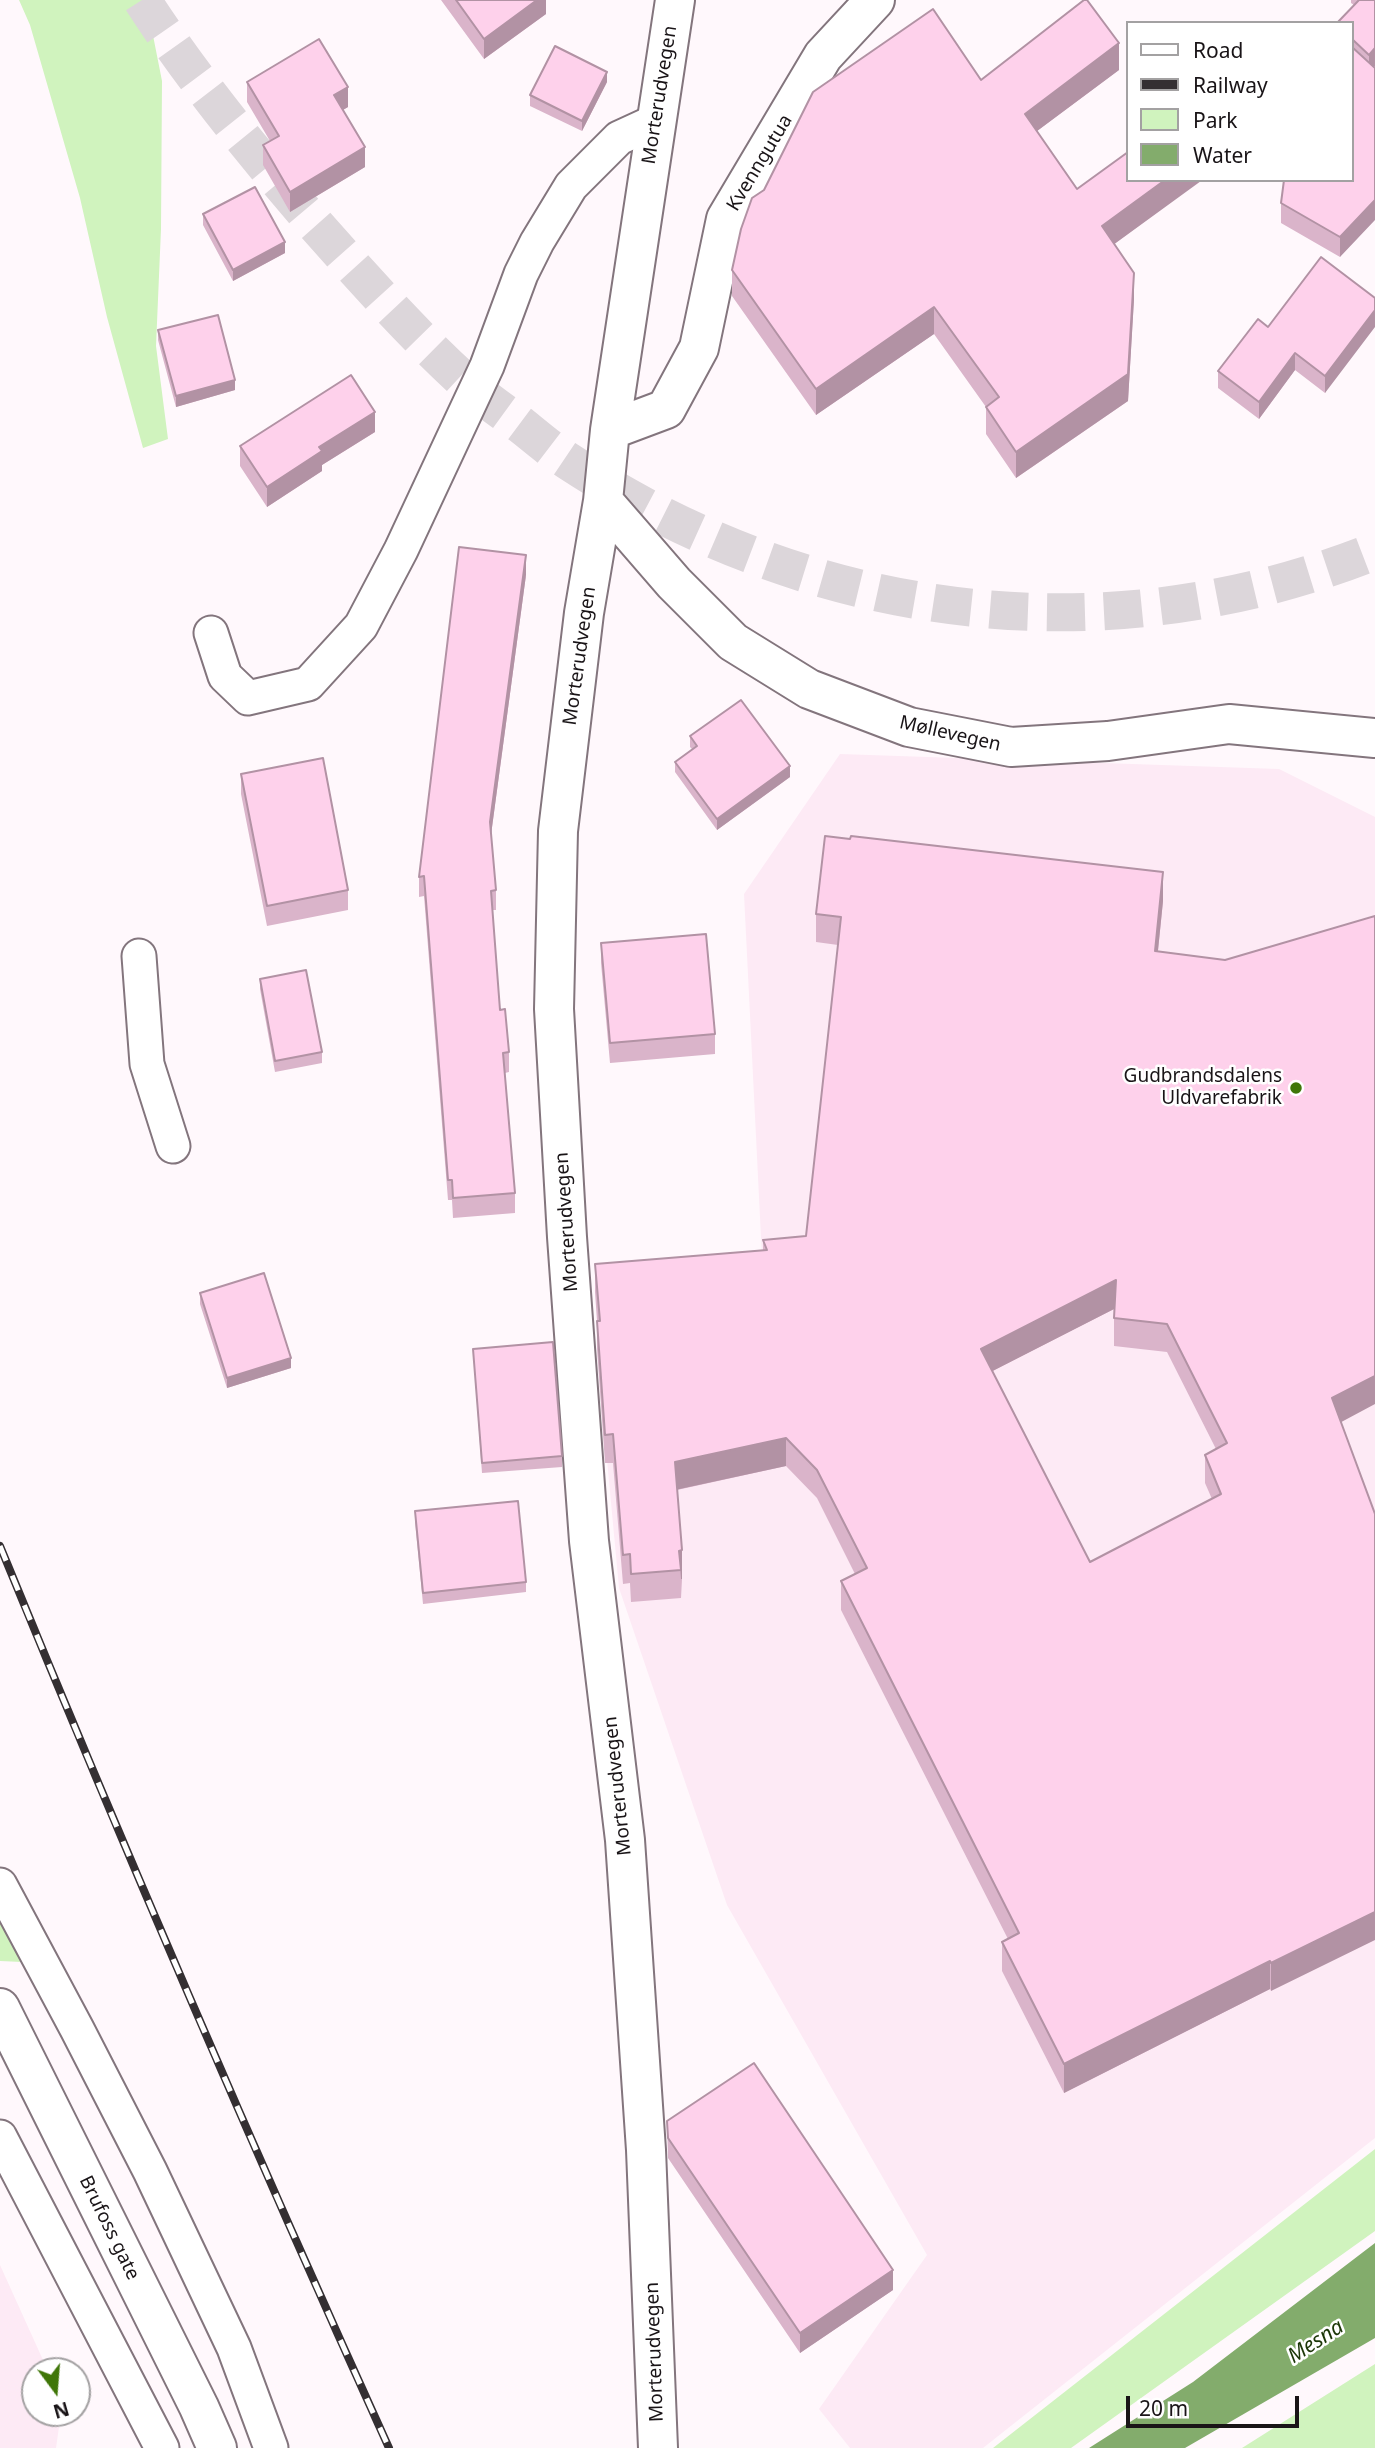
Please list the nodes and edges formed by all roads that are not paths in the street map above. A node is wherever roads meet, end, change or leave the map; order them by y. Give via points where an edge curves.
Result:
1 (675, 0) edge
2 (875, 0) edge
3 (656, 121) junction
4 (610, 430) junction
5 (603, 501) junction
6 (211, 633) dead end
7 (1375, 738) edge
8 (139, 956) dead end
9 (173, 1146) dead end
10 (0, 1885) edge
11 (0, 2008) edge
12 (0, 2137) edge
13 (162, 2448) edge
14 (217, 2448) edge
15 (271, 2448) edge
16 (658, 2448) edge

1 - 3 street, Morterudvegen
2 - 4 street, Kvenngutua via 823,56 726,219 699,348 666,409
3 - 4 street, Morterudvegen
3 - 6 lane via 619,138 571,186 537,242 487,366 361,626 308,684 248,698 225,676
4 - 5 street, Morterudvegen
5 - 7 street, Møllevegen via 733,642 809,689 909,727 1011,747 1229,724
5 - 16 street, Morterudvegen via 584,613 558,831 554,1009 589,1541 625,1840 646,2150
8 - 9 lane via 147,1065
10 - 15 lane via 156,2183 234,2348
11 - 14 street, Brufoss gate
12 - 13 lane

